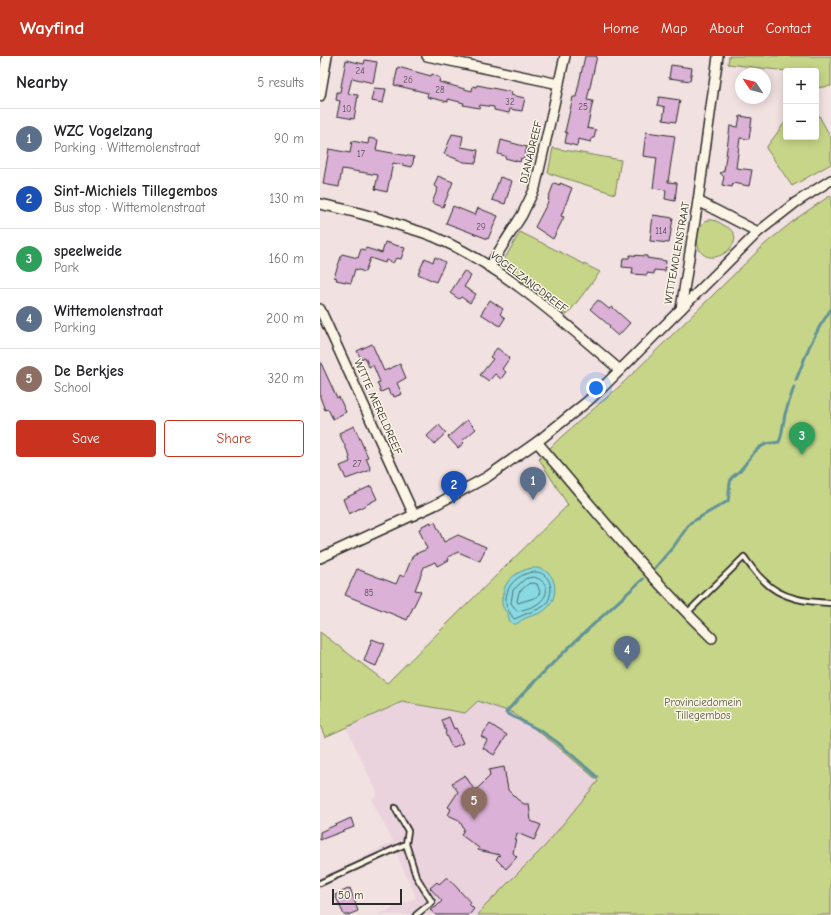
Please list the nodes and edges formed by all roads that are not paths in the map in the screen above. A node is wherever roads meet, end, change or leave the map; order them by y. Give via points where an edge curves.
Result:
1 (327, 56) edge
2 (427, 56) edge
3 (565, 56) edge
4 (718, 56) edge
5 (559, 84) junction
6 (320, 96) edge
7 (831, 180) edge
8 (698, 201) junction
9 (320, 204) edge
10 (758, 232) junction
11 (489, 267) junction
12 (320, 309) edge
13 (680, 309) junction
14 (620, 370) junction
15 (537, 442) junction
16 (414, 515) junction
17 (320, 558) edge
18 (831, 603) edge
19 (687, 613) junction
20 (712, 638) dead end
21 (395, 808) dead end
22 (406, 844) junction
23 (320, 883) edge
24 (416, 915) edge

1 - 6 street
2 - 5 street
3 - 5 street, DIANADREEF
4 - 8 street, WITTEMOLENSTRAAT
5 - 11 street, DIANADREEF via 535,188 522,215
7 - 10 street via 795,203
8 - 10 street
8 - 13 street, WITTEMOLENSTRAAT
9 - 11 street, VOGELZANGDREEF via 355,211 438,238
10 - 13 street
11 - 14 street, VOGELZANGDREEF via 551,313
12 - 16 street, WITTE MERELDREEF
13 - 14 street, WITTEMOLENSTRAAT
14 - 15 street, WITTEMOLENSTRAAT via 588,401
15 - 16 street, WITTEMOLENSTRAAT via 487,477
15 - 19 street
16 - 17 street, WITTEMOLENSTRAAT
18 - 19 lane via 792,598 773,589 763,581 744,557
19 - 20 street
21 - 22 lane via 408,831
22 - 23 lane
22 - 24 lane via 416,876 432,902

